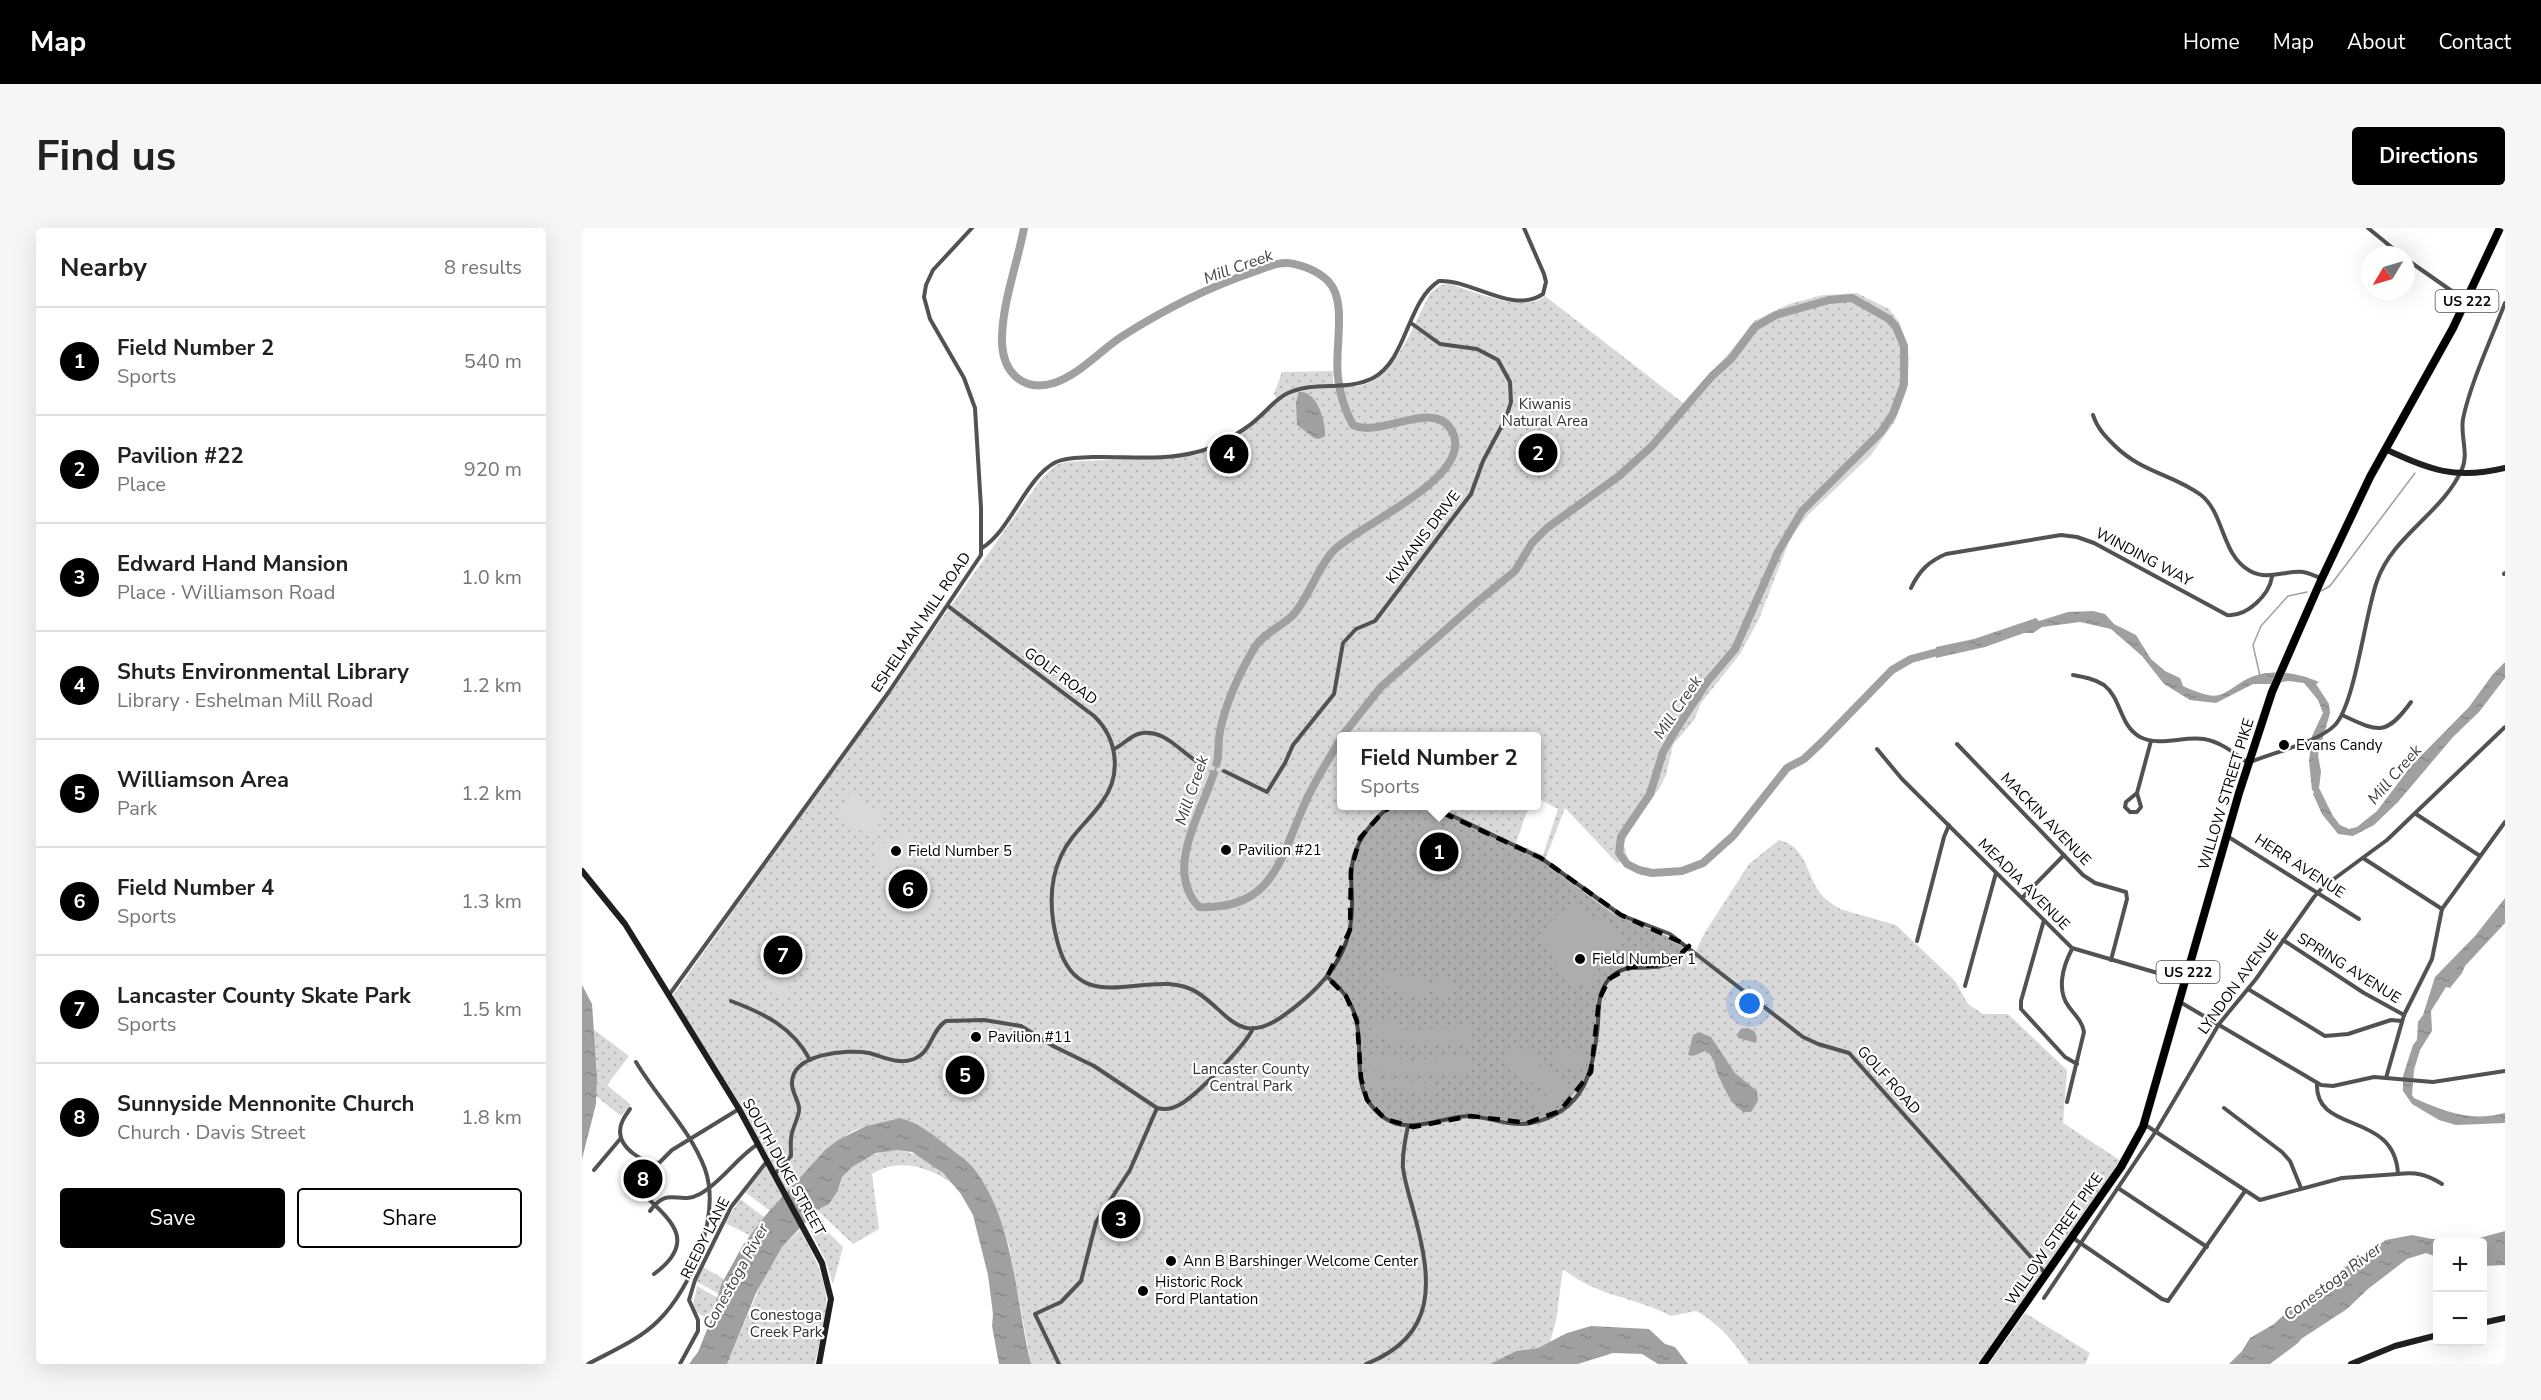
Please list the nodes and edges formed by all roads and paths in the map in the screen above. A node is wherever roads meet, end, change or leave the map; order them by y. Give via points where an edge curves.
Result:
1 (972, 228) edge
2 (1524, 228) edge
3 (2368, 228) edge
4 (2500, 228) edge
5 (2390, 246) edge
6 (2415, 266) edge
7 (2466, 302) junction
8 (2505, 303) edge
9 (1411, 323) junction
10 (2093, 415) dead end
11 (2385, 449) junction
12 (2505, 468) edge
13 (2458, 475) junction
14 (982, 548) junction
15 (2272, 576) junction
16 (2322, 578) junction
17 (1911, 588) dead end
18 (948, 606) junction
19 (2073, 675) dead end
20 (2411, 702) dead end
21 (2342, 715) junction
22 (2505, 727) edge
23 (2151, 741) junction
24 (1957, 744) dead end
25 (1114, 749) junction
26 (1877, 749) dead end
27 (2248, 763) junction
28 (1205, 766) tunnel mouth
29 (1224, 771) tunnel mouth
30 (2137, 793) junction
31 (1386, 810) edge
32 (1440, 810) edge
33 (2416, 814) junction
34 (2505, 822) edge
35 (1949, 825) junction
36 (2227, 835) junction
37 (2064, 855) junction
38 (2480, 856) junction
39 (2363, 858) junction
40 (582, 871) edge
41 (1996, 873) junction
42 (2317, 892) junction
43 (2022, 898) junction
44 (2442, 909) junction
45 (2359, 919) dead end
46 (2044, 920) junction
47 (2283, 940) junction
48 (1917, 941) dead end
49 (1689, 946) junction
50 (2072, 948) junction
51 (2111, 960) junction
52 (1327, 977) junction
53 (2186, 981) junction
54 (1965, 987) dead end
55 (2248, 989) junction
56 (669, 996) junction
57 (731, 1001) dead end
58 (2180, 1002) junction
59 (2404, 1015) junction
60 (2402, 1021) junction
61 (2219, 1024) junction
62 (1253, 1028) junction
63 (810, 1060) junction
64 (636, 1062) dead end
65 (2077, 1064) junction
66 (2505, 1071) edge
67 (2386, 1078) junction
68 (2317, 1083) junction
69 (2067, 1102) dead end
70 (1157, 1108) junction
71 (2224, 1108) dead end
72 (630, 1109) dead end
73 (739, 1109) junction
74 (2144, 1124) junction
75 (1407, 1126) junction
76 (2156, 1131) junction
77 (621, 1138) junction
78 (690, 1138) junction
79 (759, 1144) junction
80 (768, 1160) junction
81 (659, 1163) junction
82 (594, 1170) dead end
83 (775, 1174) junction
84 (2398, 1174) junction
85 (2442, 1184) dead end
86 (709, 1187) junction
87 (2118, 1188) junction
88 (2301, 1188) junction
89 (2245, 1191) junction
90 (654, 1205) junction
91 (650, 1212) dead end
92 (2076, 1240) junction
93 (2207, 1247) junction
94 (654, 1274) dead end
95 (2046, 1275) junction
96 (2044, 1298) dead end
97 (2505, 1318) edge
98 (2487, 1322) edge
99 (2433, 1336) edge
100 (588, 1364) edge
101 (680, 1364) edge
102 (819, 1364) edge
103 (1059, 1364) edge
104 (1366, 1364) edge
105 (1983, 1364) edge
106 (2351, 1364) edge

1 - 14 street via 933,270 924,297 930,319 973,400
2 - 9 street, ESHELMAN MILL ROAD via 1544,274 1543,294 1522,301 1439,281 1427,292
3 - 5 street
4 - 7 highway, WILLOW STREET PIKE / US 222
6 - 7 street
7 - 11 highway, WILLOW STREET PIKE / US 222
8 - 13 street via 2464,416 2464,462
9 - 14 street, ESHELMAN MILL ROAD via 1395,353 1374,377 1352,385 1309,385 1288,393 1253,423 1198,452 1058,461 1043,472 992,541
9 - 29 street, KIWANIS DRIVE via 1440,344 1478,349 1498,360 1510,382 1509,408 1471,494 1375,621 1356,629 1343,643 1334,694 1293,745 1267,792
10 - 15 street via 2102,432 2126,457 2200,495 2210,505 2239,562 2256,574
11 - 13 main road
11 - 16 highway, WILLOW STREET PIKE / US 222
12 - 13 main road
13 - 21 street via 2440,501 2392,551 2380,572
14 - 18 street, ESHELMAN MILL ROAD
15 - 16 street via 2302,572
15 - 17 street, WINDING WAY via 2270,588 2261,598 2240,613 2227,615 2109,550 2085,539 2061,535 1946,554 1920,571
16 - 27 highway, WILLOW STREET PIKE / US 222 via 2272,692
18 - 25 street, GOLF ROAD via 1094,716 1104,726
18 - 56 street, ESHELMAN MILL ROAD
19 - 23 street via 2104,686 2113,695 2130,729
20 - 21 street via 2392,723 2380,729
21 - 27 street via 2328,730
22 - 33 street, LYNDON AVENUE
23 - 27 street via 2210,741
23 - 30 street
24 - 37 street, MACKIN AVENUE
25 - 28 street via 1135,735 1155,734
25 - 62 street, GOLF ROAD via 1114,776 1109,791 1072,836 1055,873 1052,909 1063,959 1080,978 1099,987 1169,984 1191,989 1232,1023
26 - 35 street, MEADIA AVENUE
27 - 36 highway, WILLOW STREET PIKE / US 222
30 - 30 street via 2126,802 2130,812 2141,807
31 - 52 street via 1370,824 1355,851 1350,930
32 - 49 street, GOLF ROAD via 1541,858 1621,915 1670,934
33 - 38 street
33 - 39 street, LYNDON AVENUE
34 - 38 street
35 - 41 street, MEADIA AVENUE
35 - 48 street
36 - 42 street, HERR AVENUE
36 - 53 highway, WILLOW STREET PIKE / US 222
37 - 43 street
37 - 51 street, MACKIN AVENUE via 2091,881 2127,894
38 - 44 street
39 - 42 street, LYNDON AVENUE
39 - 44 street
40 - 56 main road, SOUTH DUKE STREET via 625,924
41 - 43 street, MEADIA AVENUE
41 - 54 street
42 - 45 street, HERR AVENUE
42 - 47 street, LYNDON AVENUE
43 - 46 street, MEADIA AVENUE
44 - 59 street via 2433,959
46 - 50 street, MEADIA AVENUE
46 - 65 street via 2021,1009 2065,1057
47 - 55 street, LYNDON AVENUE
47 - 59 street, SPRING AVENUE
49 - 75 street via 1670,964 1630,967 1610,979 1599,999 1591,1072 1577,1095 1560,1111 1527,1123 1471,1116
49 - 95 street, GOLF ROAD via 1803,1037 1853,1055
50 - 51 street, MEADIA AVENUE
50 - 65 street via 2061,986 2067,1004 2083,1027
51 - 53 street, MEADIA AVENUE
52 - 62 street via 1283,1016
52 - 75 street via 1346,996 1358,1022 1361,1078 1368,1100 1385,1119
53 - 58 highway, WILLOW STREET PIKE / US 222
55 - 60 street via 2325,1036 2348,1034 2391,1020
55 - 61 street, LYNDON AVENUE
56 - 73 main road, SOUTH DUKE STREET
57 - 63 street via 783,1026
58 - 61 street
58 - 74 highway, WILLOW STREET PIKE / US 222
59 - 60 street
60 - 67 street
61 - 68 street
61 - 76 street, LYNDON AVENUE
62 - 70 street via 1189,1099 1171,1108
63 - 70 street via 864,1052 910,1061 924,1054 946,1021 1004,1021 1026,1028 1094,1066
63 - 83 street via 792,1080 800,1108 791,1139 791,1156
64 - 78 street
65 - 69 street
66 - 67 street via 2433,1082
67 - 68 street via 2333,1086
68 - 84 street via 2319,1100 2330,1112 2372,1130 2391,1148
70 - 103 street via 1130,1170 1096,1222 1081,1281 1061,1302 1035,1314
71 - 88 street via 2282,1152
72 - 77 street via 621,1124
73 - 78 street
73 - 79 main road, SOUTH DUKE STREET
74 - 76 street
74 - 92 highway, WILLOW STREET PIKE / US 222
75 - 104 street via 1403,1166 1424,1257 1424,1306 1409,1338 1387,1355
76 - 87 street, LYNDON AVENUE
76 - 89 street
77 - 81 street via 637,1157
77 - 82 street
78 - 81 street
78 - 86 street
79 - 80 main road, SOUTH DUKE STREET
79 - 86 street
80 - 83 main road, SOUTH DUKE STREET
80 - 101 street, REEDY LANE via 731,1207 695,1280 689,1300 698,1320 698,1331
81 - 90 street via 638,1184
83 - 102 main road, SOUTH DUKE STREET via 824,1270 831,1299
84 - 85 street via 2416,1172
84 - 88 street via 2355,1175
86 - 90 street via 697,1195 662,1198
86 - 100 street via 707,1230 680,1292 659,1321 629,1343
87 - 92 street, LYNDON AVENUE
87 - 93 street
88 - 89 street via 2262,1200
89 - 93 street
90 - 91 street
90 - 94 street via 673,1226 676,1242 672,1260
92 - 93 street via 2166,1301
92 - 95 highway, WILLOW STREET PIKE / US 222
92 - 96 street, LYNDON AVENUE
95 - 105 highway, WILLOW STREET PIKE / US 222
97 - 98 main road
99 - 106 main road

